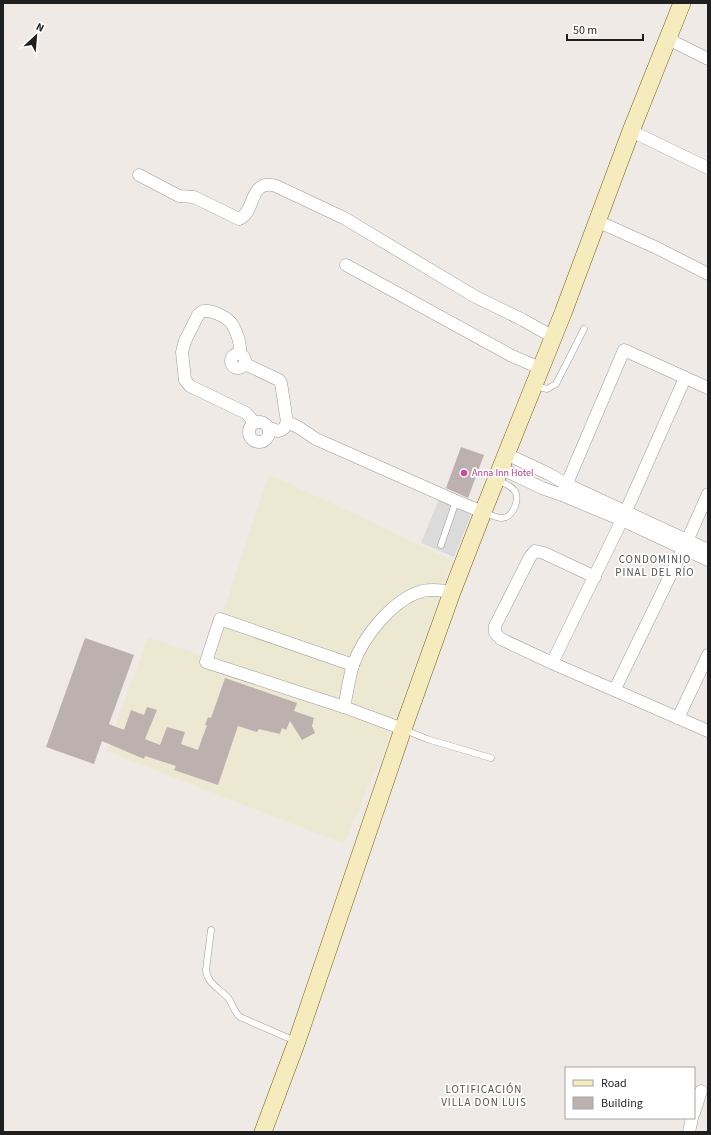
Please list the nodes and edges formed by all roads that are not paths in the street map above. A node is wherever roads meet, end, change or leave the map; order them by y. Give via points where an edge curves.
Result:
1 (682, 3) edge
2 (668, 39) junction
3 (708, 58) edge
4 (631, 132) junction
5 (708, 168) edge
6 (139, 176) dead end
7 (597, 221) junction
8 (346, 265) dead end
9 (708, 274) edge
10 (584, 329) dead end
11 (553, 338) junction
12 (540, 368) junction
13 (685, 378) junction
14 (534, 386) junction
15 (708, 388) edge
16 (254, 422) junction
17 (287, 422) junction
18 (269, 428) junction
19 (501, 467) junction
20 (532, 467) junction
21 (526, 480) junction
22 (564, 490) junction
23 (708, 494) edge
24 (456, 501) junction
25 (483, 512) junction
26 (624, 516) junction
27 (441, 545) dead end
28 (685, 545) junction
29 (708, 550) edge
30 (708, 560) edge
31 (595, 577) junction
32 (452, 592) junction
33 (708, 656) edge
34 (552, 663) junction
35 (353, 665) junction
36 (615, 689) junction
37 (344, 707) junction
38 (678, 718) junction
39 (403, 729) junction
40 (708, 732) edge
41 (491, 758) dead end
42 (211, 930) dead end
43 (297, 1041) junction
44 (702, 1091) dead end
45 (695, 1110) edge
46 (692, 1119) edge
47 (263, 1132) edge
48 (689, 1132) edge

1 - 2 main road
2 - 3 street
2 - 4 main road
4 - 5 street
4 - 7 main road
6 - 11 street via 179,196 194,197 239,219 245,215 262,186 276,186 344,218 461,288
7 - 9 street
7 - 11 main road
8 - 12 street via 512,356
10 - 14 lane via 556,384 547,389
11 - 12 main road
12 - 14 main road
13 - 15 street
13 - 22 street via 624,350
13 - 26 street
14 - 19 main road
16 - 17 street via 246,413 194,388 185,380 182,349 198,314 205,310 230,322 238,337 242,359 280,381
16 - 18 street via 264,422
16 - 18 street via 248,430 254,441 265,440 269,435
17 - 18 street via 281,430
17 - 24 street via 298,426 316,439
19 - 20 street
19 - 21 street
19 - 25 main road
19 - 25 lane via 516,494 515,504 506,517 495,517
20 - 21 street
20 - 22 street via 549,474
21 - 22 street via 542,488
22 - 26 street
23 - 28 street
24 - 25 street
24 - 27 lane
25 - 32 main road
26 - 28 street
26 - 31 street
28 - 29 street
28 - 30 street
28 - 36 street
31 - 34 street
31 - 34 street via 544,553 535,552 530,557 495,626 497,636
32 - 35 street via 430,590 402,601 366,639
32 - 39 main road
33 - 38 street
34 - 36 street
35 - 37 street
35 - 37 street via 220,619 206,662
36 - 38 street
37 - 39 street
38 - 40 street
39 - 41 lane
39 - 43 main road
42 - 43 lane via 206,970 211,982 227,997 240,1017
43 - 47 main road
44 - 45 street
46 - 48 street

